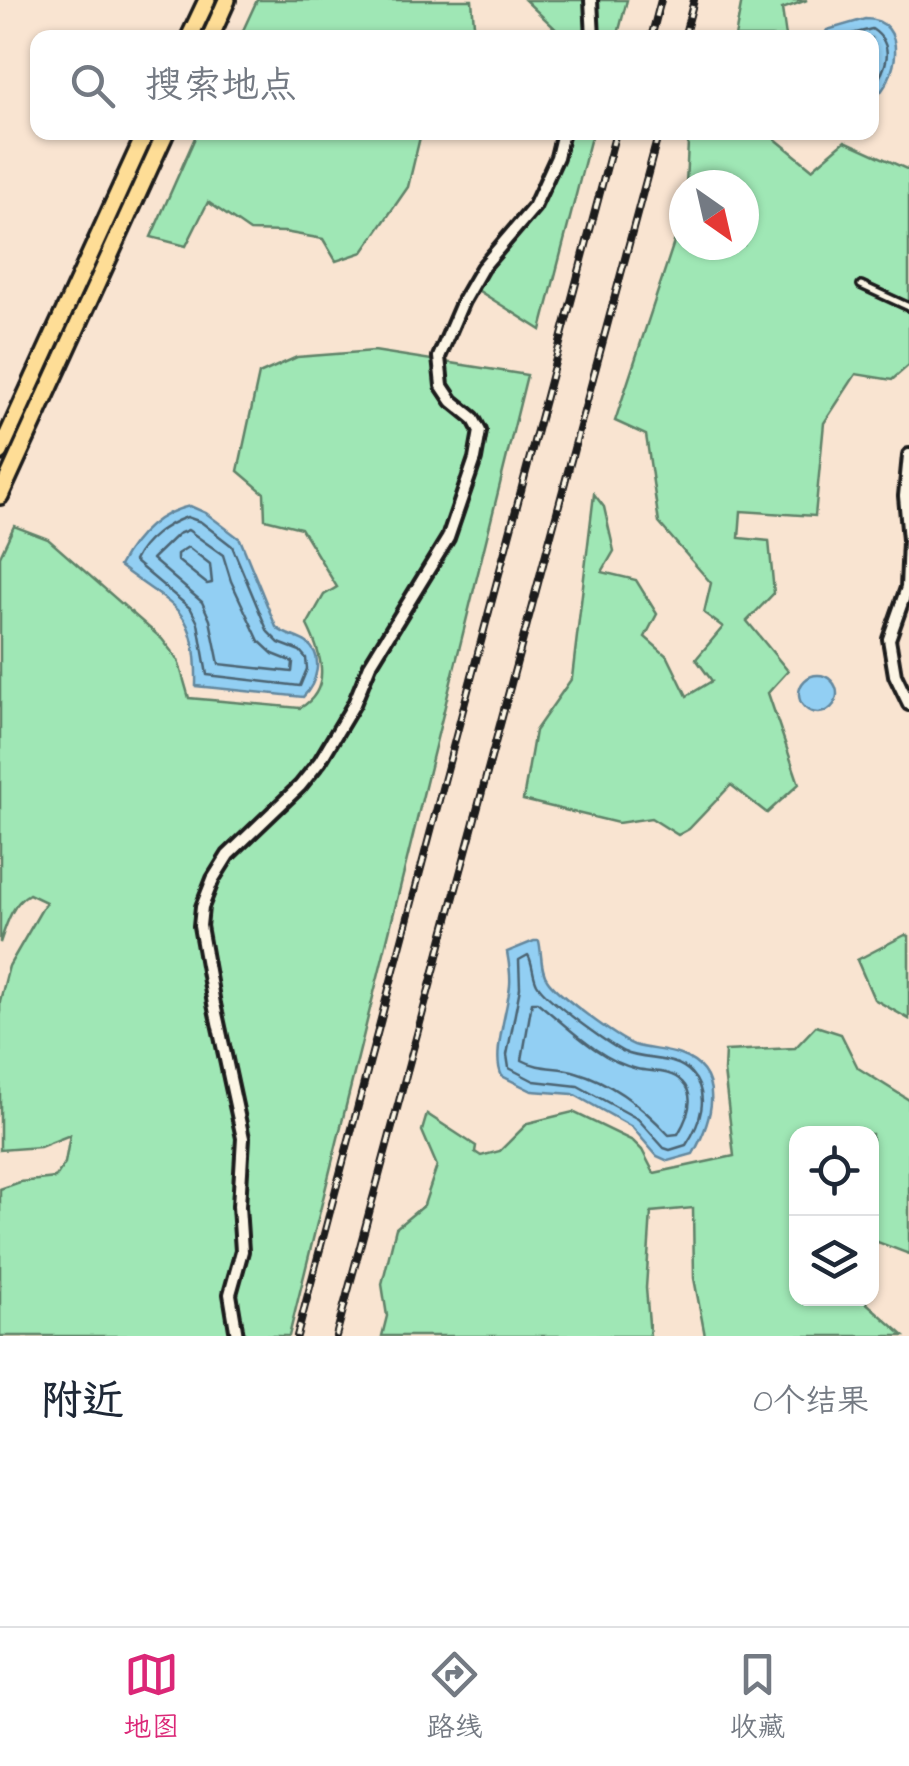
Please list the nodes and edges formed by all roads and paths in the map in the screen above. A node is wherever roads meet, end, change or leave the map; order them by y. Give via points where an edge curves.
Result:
1 (207, 0) edge
2 (227, 0) edge
3 (591, 0) edge
4 (194, 30) edge
5 (214, 30) edge
6 (592, 30) edge
7 (142, 140) edge
8 (162, 140) edge
9 (562, 140) edge
10 (861, 286) dead end
11 (909, 308) edge
12 (0, 452) edge
13 (909, 456) edge
14 (0, 496) edge
15 (909, 704) edge
16 (236, 1336) edge

1 - 4 main road
2 - 5 main road
3 - 6 street
7 - 12 main road
8 - 14 main road
9 - 16 street via 534,207 482,268 439,357 442,386 480,431 448,538 320,762 228,855 202,908 200,926 242,1138 242,1252 230,1294
10 - 11 lane
13 - 15 street via 907,588 889,639

